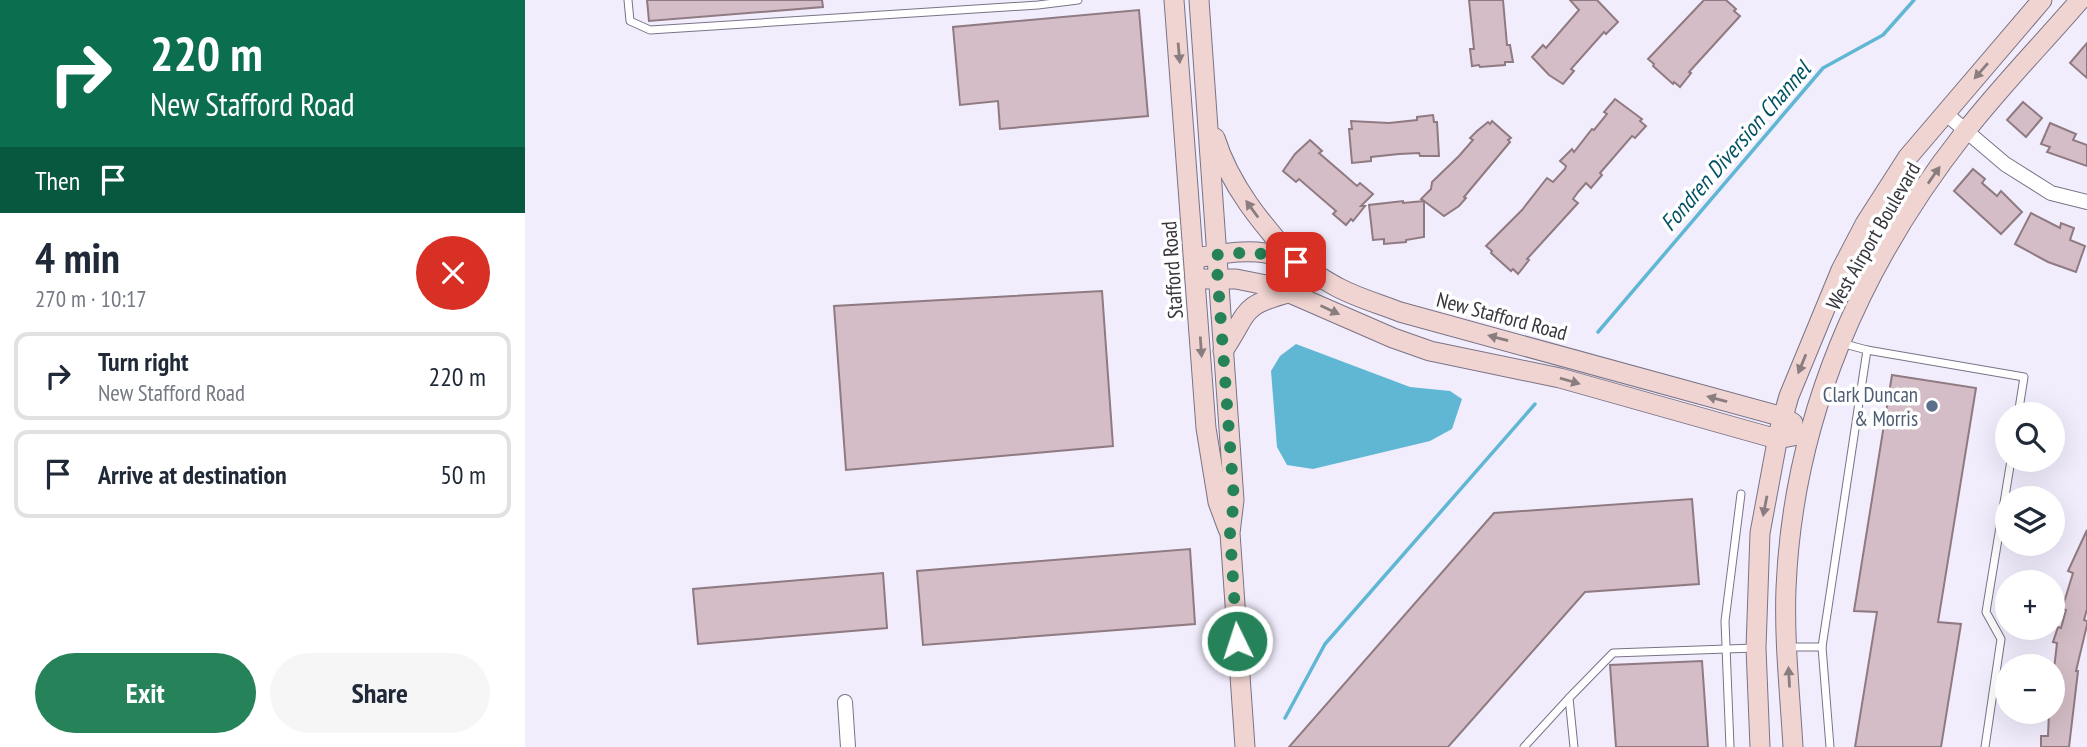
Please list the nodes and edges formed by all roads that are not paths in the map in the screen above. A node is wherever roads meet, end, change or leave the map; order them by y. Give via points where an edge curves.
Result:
1 (628, 0) edge
2 (1078, 0) edge
3 (1174, 0) edge
4 (1199, 0) edge
5 (2042, 0) edge
6 (2080, 0) edge
7 (1038, 3) edge
8 (1206, 110) junction
9 (1945, 113) junction
10 (1966, 131) junction
11 (2087, 202) edge
12 (1216, 255) junction
13 (1194, 258) junction
14 (1296, 262) junction
15 (1195, 279) junction
16 (1218, 279) junction
17 (1290, 292) junction
18 (1400, 312) junction
19 (1393, 338) junction
20 (1840, 342) junction
21 (1867, 350) junction
22 (1223, 351) junction
23 (2020, 402) edge
24 (1783, 416) junction
25 (1808, 433) junction
26 (1777, 439) junction
27 (2009, 472) edge
28 (1741, 494) dead end
29 (1230, 533) junction
30 (1787, 647) junction
31 (1822, 647) junction
32 (1756, 648) junction
33 (1727, 649) junction
34 (1569, 698) junction
35 (845, 702) dead end
36 (848, 747) edge
37 (1245, 747) edge
38 (1524, 747) edge
39 (1574, 747) edge
40 (1730, 747) edge
41 (1760, 747) edge
42 (1793, 747) edge
43 (1831, 747) edge
44 (1985, 747) edge

1 - 7 lane via 630,21 650,30
2 - 7 lane
3 -> 13 main road, Stafford Road
4 - 8 main road
5 -> 9 main road, West Airport Boulevard
6 - 10 main road, West Airport Boulevard
8 - 12 main road
14 -> 8 main road via 1238,189 1221,158
9 - 10 street
9 -> 24 main road, West Airport Boulevard via 1907,157 1853,247
10 - 11 street via 2005,164 2051,193
20 -> 10 main road, West Airport Boulevard via 1898,230
12 - 13 main road, New Stafford Road
12 - 14 main road, New Stafford Road via 1264,253
12 - 16 main road, Stafford Road
13 - 15 main road, Stafford Road
14 - 18 main road, New Stafford Road via 1339,288
15 - 16 main road
15 -> 29 main road, Stafford Road via 1206,428 1218,502
16 - 17 main road via 1258,282
16 - 22 main road, Stafford Road
17 -> 19 main road
17 - 22 main road via 1247,310
18 - 19 main road
24 -> 18 main road, New Stafford Road
19 -> 26 main road via 1430,351 1560,378
20 - 21 lane
20 - 25 main road, West Airport Boulevard
21 - 23 lane via 2024,377
21 - 31 lane
22 - 29 main road, Stafford Road via 1234,500
24 - 25 main road, New Stafford Road
24 - 26 main road, West Airport Boulevard
25 - 26 main road
25 - 30 main road, West Airport Boulevard via 1791,529
26 -> 32 main road, West Airport Boulevard via 1760,533
27 - 44 lane via 1986,612 2001,639
28 - 33 lane via 1725,621
29 - 37 main road, Stafford Road
30 - 31 lane
30 - 32 main road
42 -> 30 main road, West Airport Boulevard
31 - 43 lane
32 - 33 lane
32 - 41 main road, West Airport Boulevard
33 - 34 lane via 1613,653
33 - 40 lane
34 - 38 lane
34 - 39 lane
35 - 36 street

